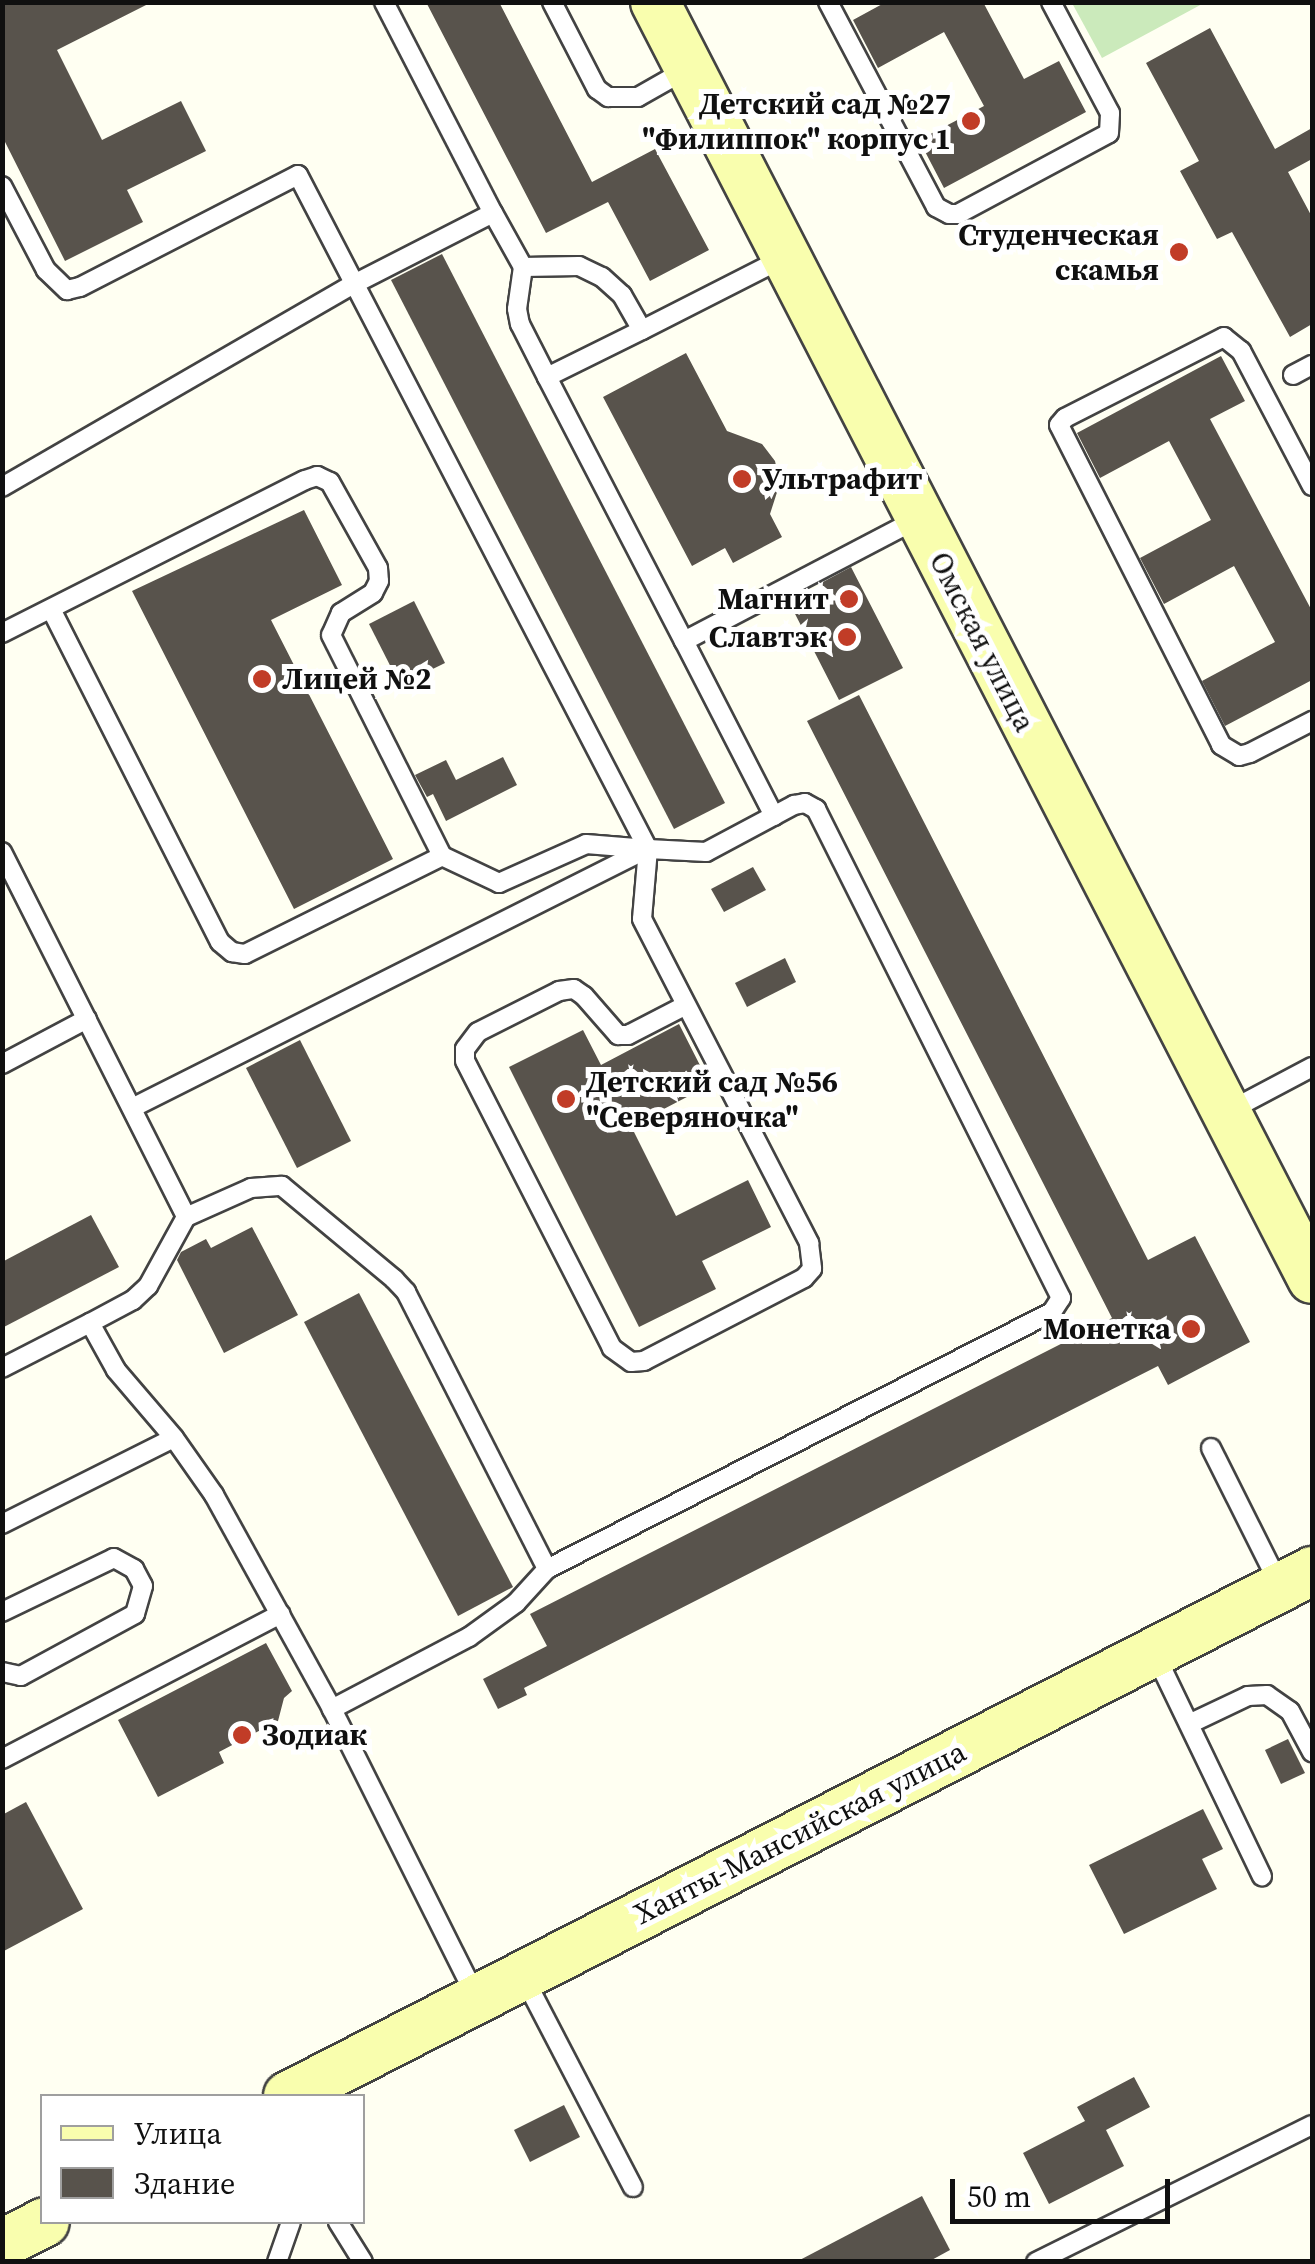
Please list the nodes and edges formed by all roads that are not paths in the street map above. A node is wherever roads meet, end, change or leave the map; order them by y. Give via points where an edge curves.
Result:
1 (384, 2) edge
2 (552, 2) edge
3 (655, 2) edge
4 (828, 2) edge
5 (1051, 2) edge
6 (688, 68) junction
7 (2, 186) edge
8 (493, 212) junction
9 (785, 257) junction
10 (524, 267) junction
11 (354, 284) junction
12 (642, 330) junction
13 (1312, 365) edge
14 (1292, 376) dead end
15 (546, 377) junction
16 (1312, 486) edge
17 (2, 487) edge
18 (918, 518) junction
19 (51, 610) junction
20 (2, 634) edge
21 (684, 641) junction
22 (1312, 721) edge
23 (774, 816) junction
24 (648, 848) junction
25 (2, 852) edge
26 (442, 856) junction
27 (686, 1005) junction
28 (87, 1020) junction
29 (2, 1064) edge
30 (1312, 1067) edge
31 (132, 1108) junction
32 (1225, 1113) junction
33 (186, 1217) junction
34 (1312, 1279) edge
35 (90, 1323) junction
36 (2, 1368) edge
37 (174, 1438) junction
38 (1211, 1448) dead end
39 (2, 1524) edge
40 (548, 1570) junction
41 (1296, 1579) edge
42 (2, 1612) edge
43 (281, 1614) junction
44 (1154, 1652) junction
45 (2, 1672) edge
46 (332, 1709) junction
47 (1189, 1724) junction
48 (1312, 1752) edge
49 (2, 1759) edge
50 (1262, 1876) dead end
51 (523, 1975) junction
52 (477, 1999) junction
53 (342, 2081) edge
54 (295, 2094) edge
55 (1312, 2124) edge
56 (633, 2187) dead end
57 (41, 2224) edge
58 (290, 2224) edge
59 (339, 2224) edge
60 (2, 2244) edge
61 (276, 2262) edge
62 (364, 2262) edge
63 (1036, 2262) edge

1 - 8 lane
2 - 6 lane via 597,89 608,97 638,96
3 - 6 main road, Омская улица
4 - 5 lane via 936,207 958,214 1109,133 1110,113
6 - 9 main road, Омская улица
7 - 11 lane via 46,270 66,290 298,175
8 - 10 lane
8 - 11 lane
9 - 12 lane
9 - 18 main road, Омская улица
10 - 12 lane via 579,266 602,277 622,295
10 - 15 lane via 520,324
11 - 17 lane
11 - 24 lane
12 - 15 lane
13 - 14 lane
15 - 21 lane
16 - 22 lane via 1241,350 1224,337 1059,425 1221,745 1239,756
18 - 21 lane
18 - 32 main road, Омская улица
19 - 20 lane
19 - 26 lane via 220,942 232,952 246,954
19 - 26 lane via 304,480 330,482 379,581 373,593 341,613 330,635
21 - 23 lane
23 - 24 lane via 706,852
23 - 40 lane via 805,803 816,809 1061,1298 1052,1312
24 - 26 lane via 586,844 499,883
24 - 27 lane via 642,920
24 - 31 lane
25 - 28 lane
27 - 27 lane via 618,1036 584,996 559,991 478,1032 465,1049 465,1061 612,1348 631,1362 644,1362 812,1269 809,1244
28 - 29 lane
28 - 31 lane
30 - 32 lane
31 - 33 lane
32 - 34 main road, Омская улица
33 - 35 lane via 148,1286
33 - 40 lane via 251,1188 282,1186 394,1279
35 - 36 lane
35 - 37 lane via 116,1370
37 - 39 lane
37 - 43 lane
38 - 41 lane
40 - 46 lane via 516,1604 469,1637
41 - 44 main road, Ханты-Мансийская улица
42 - 45 lane via 114,1558 134,1569 143,1586 135,1614 21,1676
43 - 46 lane
43 - 49 lane
44 - 47 lane
44 - 51 main road, Ханты-Мансийская улица
46 - 52 lane
47 - 48 lane via 1248,1696 1268,1695 1290,1711
47 - 50 lane
51 - 52 main road, Ханты-Мансийская улица
51 - 56 lane
52 - 53 main road, Ханты-Мансийская улица
53 - 54 main road, Ханты-Мансийская улица
55 - 63 lane
57 - 60 main road
58 - 61 lane
59 - 62 lane

